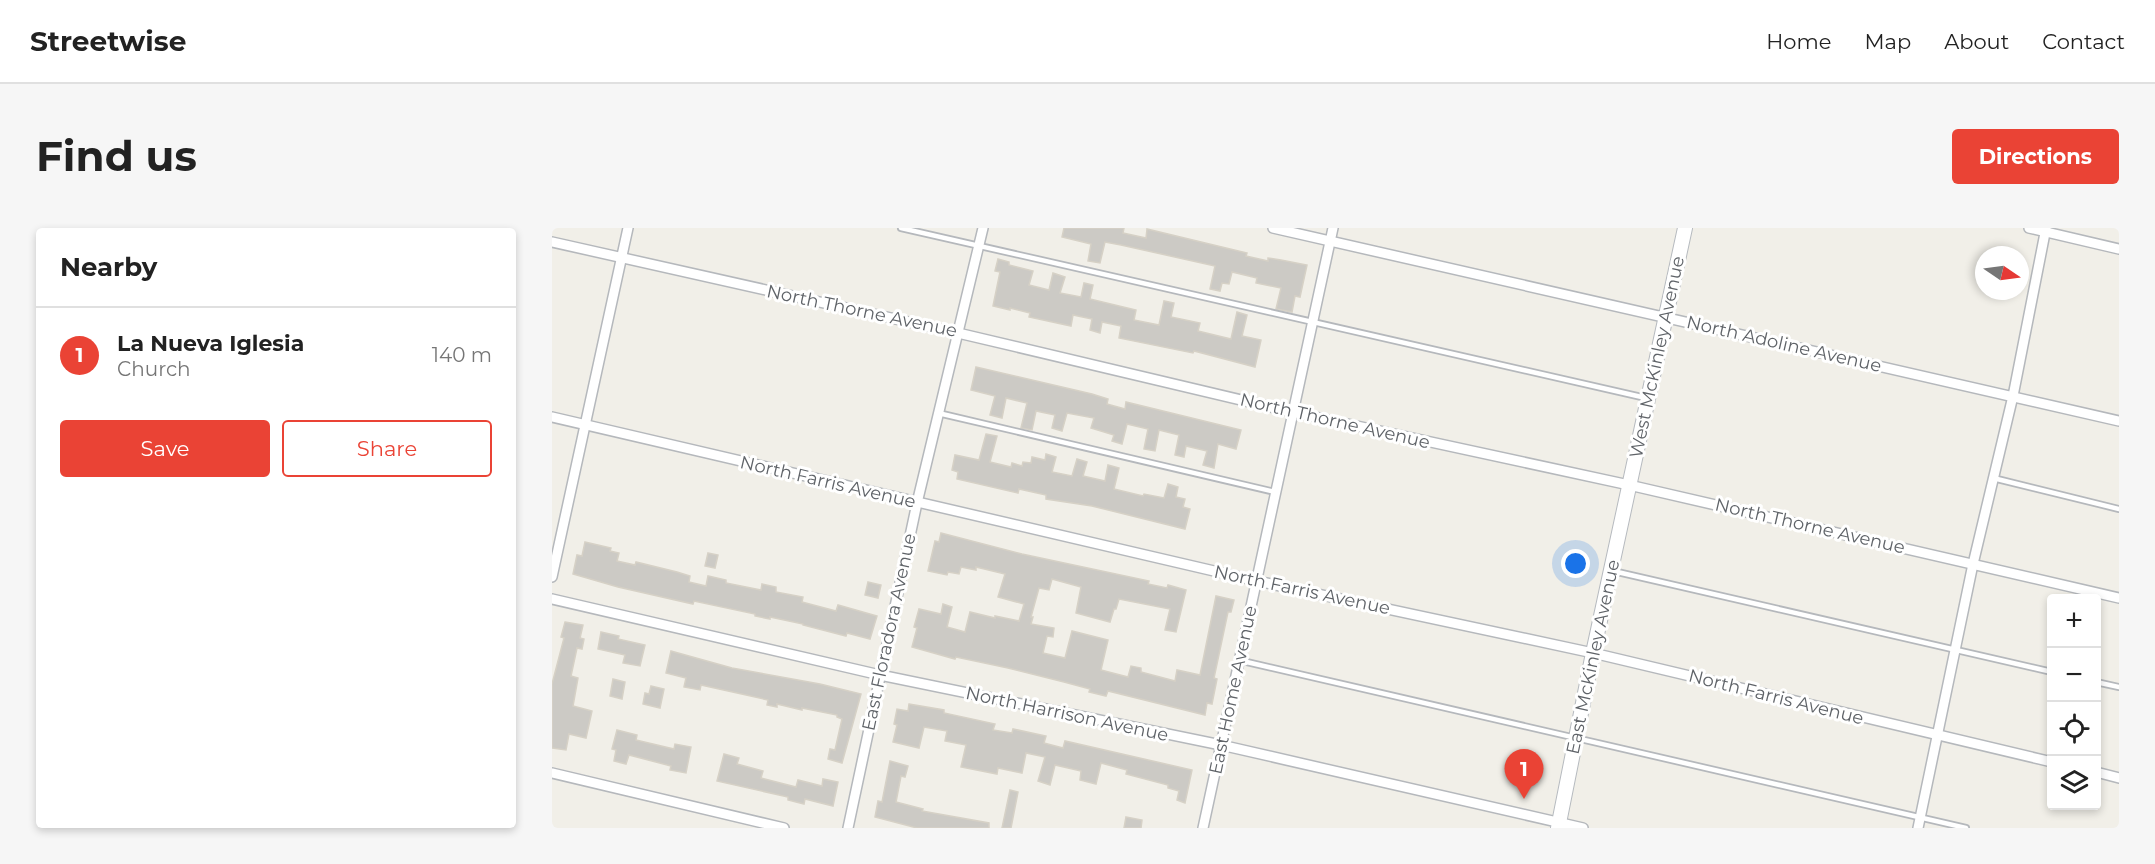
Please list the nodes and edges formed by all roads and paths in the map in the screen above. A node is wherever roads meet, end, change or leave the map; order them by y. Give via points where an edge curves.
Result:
1 (628, 228) edge
2 (901, 228) edge
3 (983, 228) edge
4 (1273, 228) edge
5 (1333, 228) edge
6 (1684, 228) edge
7 (2029, 228) edge
8 (2046, 230) edge
9 (1330, 241) junction
10 (552, 242) edge
11 (978, 247) junction
12 (2119, 249) edge
13 (621, 258) junction
14 (1666, 316) junction
15 (1312, 322) junction
16 (958, 333) junction
17 (2013, 396) junction
18 (1648, 398) junction
19 (1292, 412) junction
20 (938, 413) junction
21 (552, 417) edge
22 (2119, 421) edge
23 (585, 425) junction
24 (1993, 478) junction
25 (1629, 485) junction
26 (1275, 492) junction
27 (917, 503) junction
28 (2119, 509) edge
29 (1973, 564) junction
30 (1611, 570) junction
31 (552, 577) edge
32 (1257, 581) junction
33 (2119, 598) edge
34 (552, 599) edge
35 (1955, 650) junction
36 (1593, 653) junction
37 (1238, 660) junction
38 (2047, 671) edge
39 (880, 675) junction
40 (2101, 683) edge
41 (2119, 687) edge
42 (1937, 736) junction
43 (1576, 739) junction
44 (1221, 746) junction
45 (2047, 761) edge
46 (552, 773) edge
47 (2101, 773) edge
48 (2119, 778) edge
49 (1920, 817) junction
50 (1558, 825) edge
51 (784, 828) edge
52 (848, 828) edge
53 (1203, 828) edge
54 (1583, 828) edge
55 (1918, 828) edge
56 (1966, 828) edge

1 - 13 street
2 - 11 lane
3 - 11 street, East Floradora Avenue
4 - 9 street, North Adoline Avenue
5 - 9 street, East Home Avenue
6 - 14 main road, West McKinley Avenue
7 - 8 street
8 - 12 street
8 - 17 street
9 - 14 street, North Adoline Avenue
9 - 15 street, East Home Avenue
10 - 13 street, North Thorne Avenue
11 - 15 lane
11 - 16 street, East Floradora Avenue
13 - 16 street, North Thorne Avenue
13 - 23 street
14 - 17 street, North Adoline Avenue
14 - 18 main road, West McKinley Avenue
15 - 18 lane
15 - 19 street, East Home Avenue
16 - 19 street, North Thorne Avenue
16 - 20 street, East Floradora Avenue
17 - 22 street, North Adoline Avenue
17 - 24 street
18 - 25 main road, West McKinley Avenue
19 - 25 street, North Thorne Avenue
19 - 26 street, East Home Avenue
20 - 26 lane
20 - 27 street, East Floradora Avenue
21 - 23 street, North Farris Avenue
23 - 27 street, North Farris Avenue
23 - 31 street
24 - 28 lane
24 - 29 street
25 - 29 street, North Thorne Avenue
25 - 30 main road, East McKinley Avenue
26 - 32 street, East Home Avenue
27 - 32 street, North Farris Avenue
27 - 39 street, East Floradora Avenue
29 - 33 street, North Thorne Avenue
29 - 35 street
30 - 35 lane
30 - 36 main road, East McKinley Avenue
32 - 36 street, North Farris Avenue
32 - 37 street, East Home Avenue
34 - 39 street, North Harrison Avenue
35 - 38 lane
35 - 42 street
36 - 42 street, North Farris Avenue
36 - 43 main road, East McKinley Avenue
37 - 43 lane
37 - 44 street, East Home Avenue
39 - 44 street, North Harrison Avenue
39 - 52 street, East Floradora Avenue
40 - 41 lane
42 - 45 street, North Farris Avenue
42 - 49 street
43 - 49 lane
43 - 50 main road, East McKinley Avenue
44 - 50 street, North Harrison Avenue
44 - 53 street, East Home Avenue
46 - 51 street
47 - 48 street
49 - 55 street
49 - 56 lane
50 - 54 street, North Harrison Avenue

